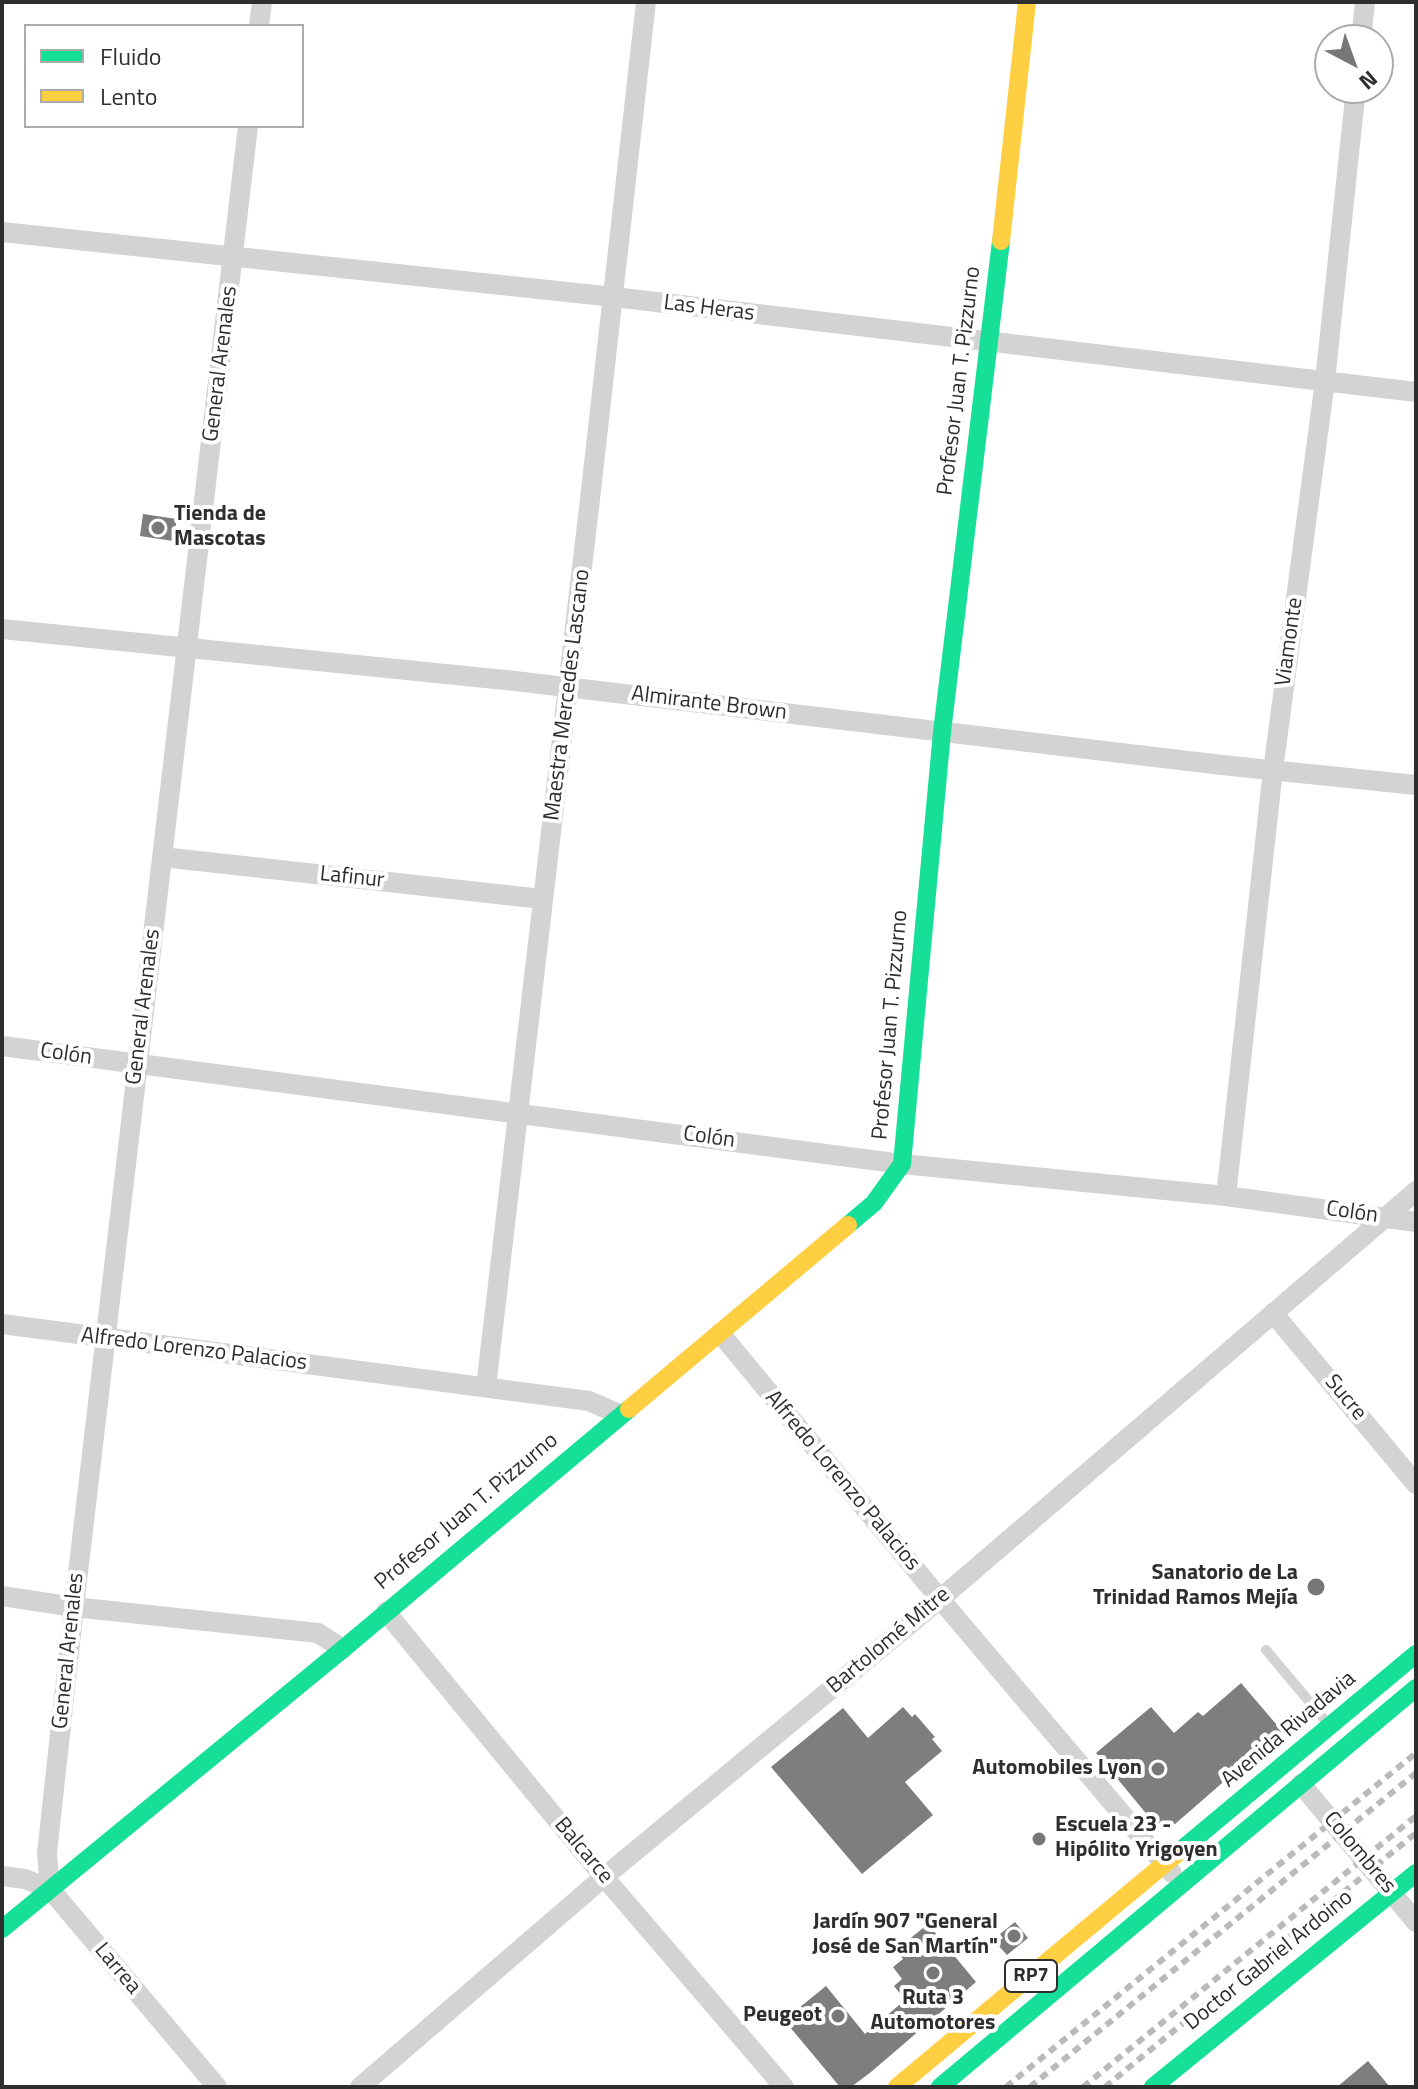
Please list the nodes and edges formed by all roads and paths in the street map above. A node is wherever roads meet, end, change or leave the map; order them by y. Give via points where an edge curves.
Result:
1 (262, 2) edge
2 (646, 2) edge
3 (1027, 2) edge
4 (1365, 2) edge
5 (259, 24) edge
6 (1363, 24) edge
7 (1354, 104) edge
8 (248, 128) edge
9 (2, 232) edge
10 (234, 256) junction
11 (614, 297) junction
12 (990, 342) junction
13 (1325, 381) junction
14 (1416, 392) edge
15 (2, 629) edge
16 (187, 649) junction
17 (570, 688) junction
18 (942, 732) junction
19 (1273, 770) junction
20 (1416, 785) edge
21 (162, 857) junction
22 (542, 899) junction
23 (2, 1046) edge
24 (137, 1065) junction
25 (518, 1113) junction
26 (902, 1164) junction
27 (1416, 1191) edge
28 (1226, 1196) junction
29 (1383, 1218) junction
30 (1416, 1222) edge
31 (1273, 1313) junction
32 (2, 1324) edge
33 (720, 1333) junction
34 (105, 1339) junction
35 (486, 1387) junction
36 (621, 1415) junction
37 (1416, 1484) edge
38 (2, 1596) edge
39 (940, 1599) junction
40 (74, 1607) junction
41 (386, 1612) junction
42 (343, 1649) junction
43 (1266, 1650) dead end
44 (1416, 1654) edge
45 (1416, 1688) edge
46 (1330, 1726) junction
47 (1301, 1784) junction
48 (1165, 1865) junction
49 (1416, 1873) edge
50 (2, 1876) edge
51 (604, 1877) junction
52 (1182, 1884) junction
53 (50, 1889) junction
54 (1393, 1892) junction
55 (1416, 1922) edge
56 (2, 1929) edge
57 (217, 2087) edge
58 (360, 2087) edge
59 (784, 2087) edge
60 (897, 2087) edge
61 (940, 2087) edge
62 (1153, 2087) edge

1 - 5 street
2 - 11 street, Maestra Mercedes Lascano
3 - 12 street, Profesor Juan T. Pizzurno
4 - 6 street
7 - 13 street, Viamonte
8 - 10 street, General Arenales
9 - 10 street, Las Heras
10 - 11 street, Las Heras
10 - 16 street, General Arenales
11 - 12 street, Las Heras
11 - 17 street, Maestra Mercedes Lascano
12 - 13 street, Las Heras
12 - 18 street, Profesor Juan T. Pizzurno
13 - 14 street, Las Heras
13 - 19 street, Viamonte
15 - 16 street, Almirante Brown
16 - 17 street, Almirante Brown
16 - 21 street, General Arenales
17 - 18 street, Almirante Brown
17 - 22 street, Maestra Mercedes Lascano
18 - 19 street, Almirante Brown
18 - 26 street, Profesor Juan T. Pizzurno
19 - 20 street, Almirante Brown
19 - 28 street, Viamonte
21 - 22 street, Lafinur
21 - 24 street, General Arenales
22 - 25 street, Maestra Mercedes Lascano
23 - 24 street, Colón
24 - 25 street, Colón
24 - 34 street, General Arenales
25 - 26 street, Colón
25 - 35 street, Maestra Mercedes Lascano
26 - 28 street, Colón
26 - 33 street, Profesor Juan T. Pizzurno via 874,1203
27 - 29 street, Bartolomé Mitre
28 - 29 street, Colón
29 - 30 street, Colón
29 - 31 street, Bartolomé Mitre
31 - 37 street, Sucre
31 - 39 street, Bartolomé Mitre
32 - 34 street, Alfredo Lorenzo Palacios
33 - 36 street, Profesor Juan T. Pizzurno
33 - 39 street, Alfredo Lorenzo Palacios
34 - 35 street, Alfredo Lorenzo Palacios
34 - 40 street, General Arenales
35 - 36 street, Alfredo Lorenzo Palacios via 589,1401
36 - 41 street, Profesor Juan T. Pizzurno
38 - 40 street
39 - 48 street, Alfredo Lorenzo Palacios
39 - 51 street, Bartolomé Mitre
40 - 42 street via 318,1633
40 - 53 street, General Arenales via 47,1853
41 - 42 street, Profesor Juan T. Pizzurno
41 - 51 street, Balcarce
42 - 53 street, Profesor Juan T. Pizzurno
43 - 46 lane
44 - 46 street, Avenida Rivadavia / RP7
45 - 47 street, RP7
46 - 48 street, Avenida Rivadavia / RP7
47 - 52 street, RP7
47 - 54 street, Colombres
48 - 52 street, Alfredo Lorenzo Palacios
48 - 60 street, Avenida Rivadavia / RP7
49 - 54 street, Doctor Gabriel Ardoino
50 - 53 street
51 - 58 street, Bartolomé Mitre
51 - 59 street, Balcarce
52 - 61 street, RP7
53 - 56 street, Profesor Juan T. Pizzurno
53 - 57 street, Larrea
54 - 55 street, Colombres
54 - 62 street, Doctor Gabriel Ardoino

